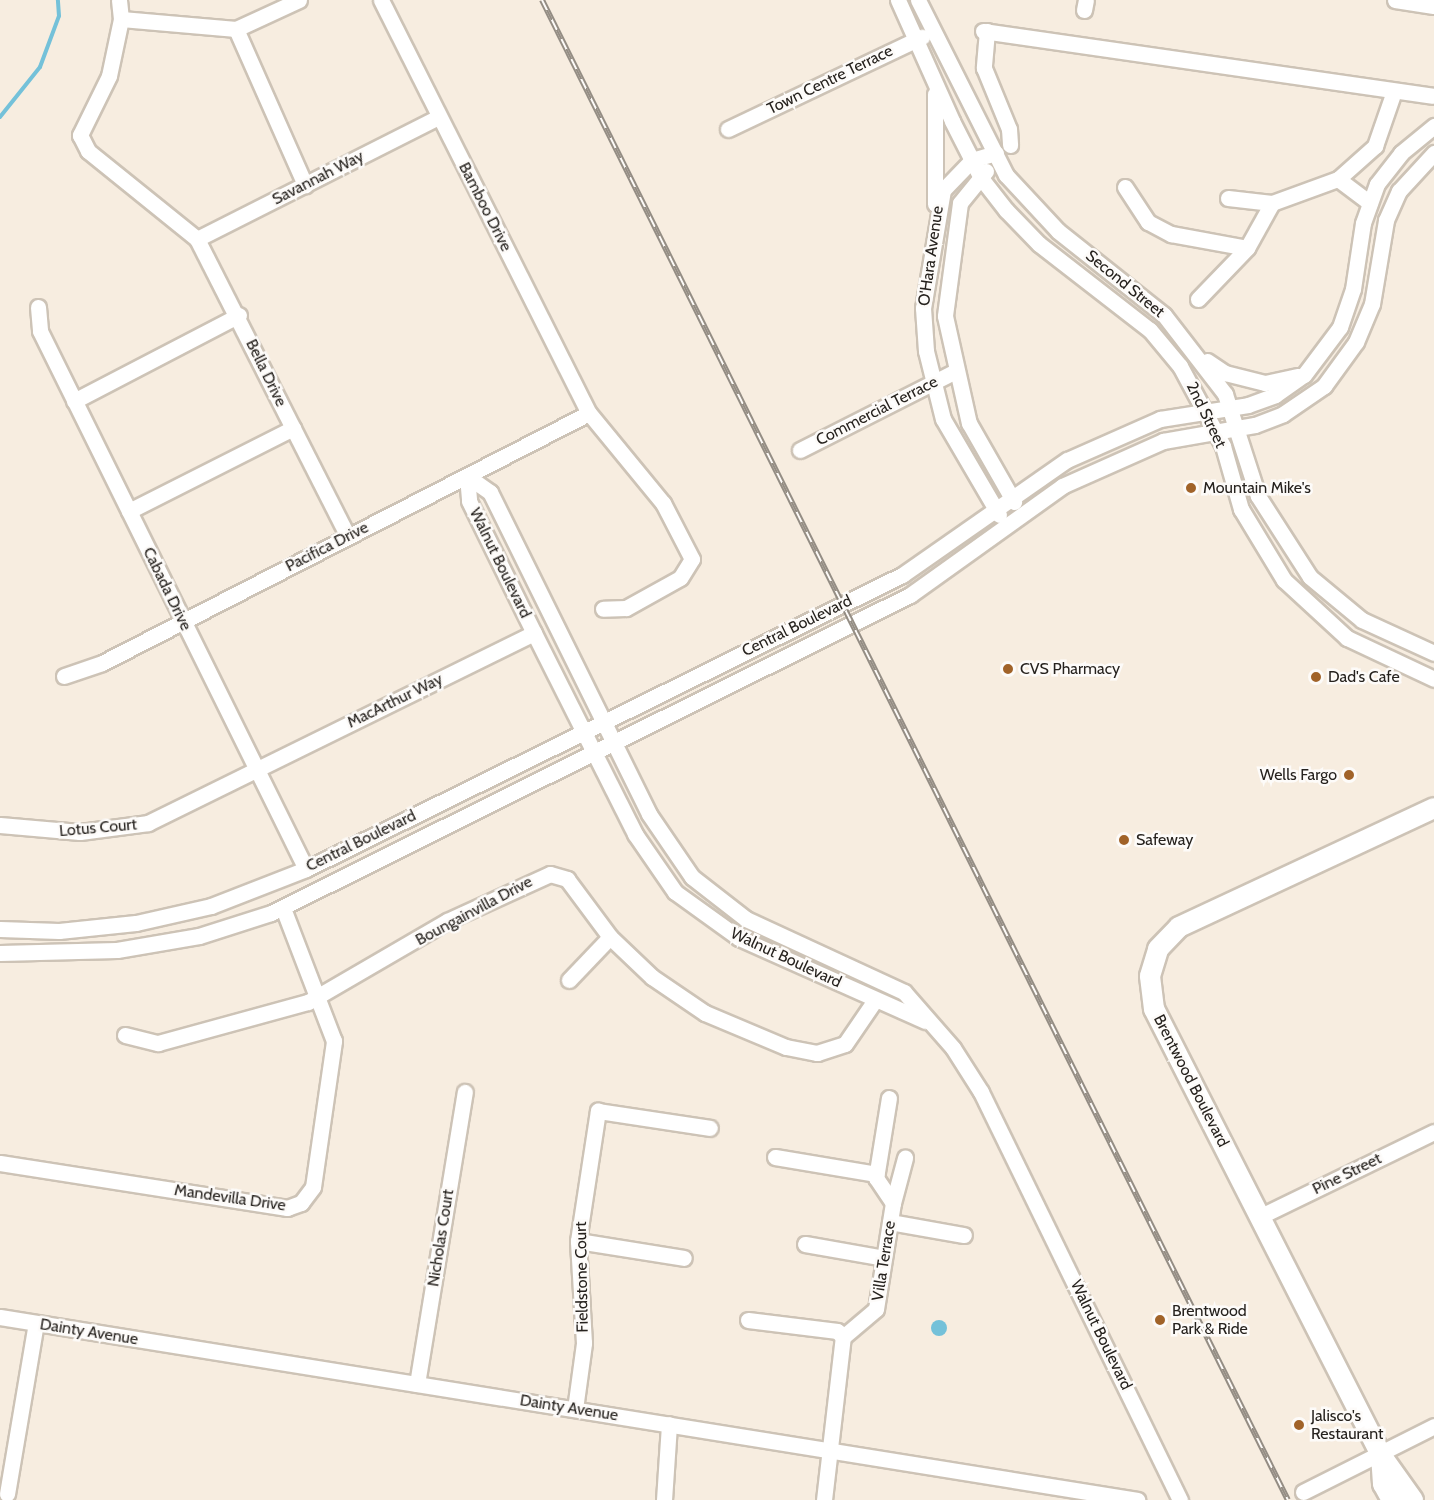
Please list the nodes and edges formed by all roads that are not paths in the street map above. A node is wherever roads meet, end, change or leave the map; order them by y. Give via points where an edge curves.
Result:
1 (119, 0) edge
2 (299, 0) edge
3 (381, 0) edge
4 (898, 0) edge
5 (918, 0) edge
6 (1395, 0) edge
7 (1434, 6) edge
8 (121, 19) junction
9 (236, 28) junction
10 (933, 32) junction
11 (914, 40) junction
12 (933, 82) junction
13 (1394, 91) junction
14 (1432, 96) dead end
15 (439, 117) junction
16 (1434, 126) edge
17 (728, 129) dead end
18 (1010, 145) dead end
19 (996, 153) junction
20 (1434, 153) edge
21 (972, 160) junction
22 (981, 178) junction
23 (1338, 179) junction
24 (305, 185) junction
25 (1125, 187) dead end
26 (1228, 198) dead end
27 (1272, 203) junction
28 (1370, 203) junction
29 (935, 211) junction
30 (197, 239) junction
31 (1247, 248) junction
32 (1198, 299) dead end
33 (38, 307) dead end
34 (239, 315) junction
35 (1199, 356) junction
36 (954, 372) junction
37 (1304, 375) junction
38 (933, 383) junction
39 (74, 401) junction
40 (1231, 407) junction
41 (1206, 410) junction
42 (589, 413) junction
43 (1239, 427) junction
44 (293, 428) junction
45 (1216, 430) junction
46 (800, 450) dead end
47 (467, 476) junction
48 (1011, 495) junction
49 (995, 507) junction
50 (129, 512) junction
51 (1019, 513) junction
52 (1004, 525) junction
53 (348, 536) junction
54 (603, 609) dead end
55 (182, 620) junction
56 (534, 633) junction
57 (1434, 653) edge
58 (64, 676) dead end
59 (1434, 679) edge
60 (602, 721) junction
61 (584, 730) junction
62 (614, 743) junction
63 (595, 753) junction
64 (257, 770) junction
65 (1434, 808) edge
66 (0, 825) edge
67 (306, 869) junction
68 (283, 908) junction
69 (0, 929) edge
70 (610, 937) junction
71 (0, 953) edge
72 (569, 980) dead end
73 (319, 996) junction
74 (875, 1000) junction
75 (925, 1021) junction
76 (125, 1035) dead end
77 (465, 1092) dead end
78 (889, 1098) dead end
79 (710, 1128) dead end
80 (1434, 1132) edge
81 (775, 1157) dead end
82 (905, 1158) dead end
83 (0, 1163) edge
84 (877, 1174) junction
85 (893, 1203) junction
86 (1261, 1216) junction
87 (890, 1222) junction
88 (964, 1235) dead end
89 (578, 1241) junction
90 (805, 1244) dead end
91 (684, 1258) dead end
92 (884, 1258) junction
93 (0, 1317) edge
94 (748, 1320) dead end
95 (36, 1323) junction
96 (843, 1337) junction
97 (417, 1384) junction
98 (575, 1409) junction
99 (669, 1424) junction
100 (1434, 1426) edge
101 (832, 1450) junction
102 (1382, 1455) junction
103 (1304, 1492) dead end
104 (1049, 1493) edge
105 (7, 1494) dead end
106 (664, 1500) edge
107 (824, 1500) edge
108 (1137, 1500) edge
109 (1180, 1500) edge
110 (1392, 1500) edge
111 (1413, 1500) edge

1 - 8 street
2 - 9 street
3 - 15 street, Bamboo Drive
4 - 11 street
5 - 10 street
6 - 7 street
8 - 9 street
8 - 30 street, Bella Drive via 109,76 80,135 88,151
9 - 24 street
10 - 11 street, Town Centre Terrace
10 - 19 street
11 - 12 street
11 - 17 street, Town Centre Terrace
12 - 21 street
12 - 29 street
13 - 14 street
13 - 18 street via 985,31 984,68 1009,129
13 - 23 street via 1375,146
15 - 24 street, Savannah Way
15 - 42 street, Bamboo Drive
16 - 28 street, Central Boulevard via 1401,153
19 - 21 street, O'Hara Avenue
19 - 22 street, O'Hara Avenue
19 - 35 street, Second Street via 1032,207 1164,315
20 - 43 street, Central Boulevard via 1400,190 1386,220 1372,304 1347,357 1305,400 1269,420
21 - 22 street
21 - 29 street, O'Hara Avenue via 943,190
22 - 36 street, O'Hara Avenue via 960,203 948,265 945,316
22 - 41 street, 2nd Street via 1039,244 1150,330 1180,366
23 - 27 street
23 - 28 street
24 - 30 street, Savannah Way
25 - 31 street via 1148,222 1172,234
26 - 27 street
27 - 31 street
28 - 37 street, Central Boulevard via 1340,327
29 - 38 street, O'Hara Avenue via 923,308
30 - 34 street, Bella Drive
31 - 32 street
33 - 39 street, Cabada Drive via 40,331
34 - 39 street
34 - 44 street, Bella Drive
35 - 37 street via 1247,380 1265,383
35 - 40 street, Second Street
36 - 38 street, Commercial Terrace
36 - 48 street, O'Hara Avenue via 969,423
37 - 40 street, Central Boulevard via 1275,395
38 - 46 street, Commercial Terrace
38 - 49 street, O'Hara Avenue via 943,419
39 - 50 street, Cabada Drive
40 - 41 street, Central Boulevard
40 - 43 street, Second Street
41 - 45 street, 2nd Street
41 - 48 street, Central Boulevard via 1160,419 1111,438
42 - 47 street, Pacifica Drive
42 - 54 street, Bamboo Drive via 663,503 692,559 680,578 626,608
43 - 45 street, Central Boulevard
43 - 57 street, 2nd Street via 1258,496 1310,577 1362,620
44 - 50 street
44 - 53 street, Bella Drive
45 - 51 street, Central Boulevard via 1163,441 1109,464
45 - 59 street, 2nd Street via 1241,509 1293,591 1347,638
47 - 53 street, Pacifica Drive
47 - 56 street, Walnut Boulevard via 469,501
47 - 60 street, Walnut Boulevard via 490,492
48 - 49 street, Central Boulevard
48 - 51 street, O'Hara Avenue
49 - 52 street, O'Hara Avenue
49 - 60 street, Central Boulevard via 902,575
50 - 55 street, Cabada Drive
51 - 52 street, Central Boulevard
52 - 62 street, Central Boulevard via 910,595
53 - 55 street, Pacifica Drive
55 - 58 street, Pacifica Drive
55 - 64 street, Cabada Drive
56 - 61 street, Walnut Boulevard
56 - 64 street, MacArthur Way
60 - 61 street, Central Boulevard
60 - 62 street, Walnut Boulevard
61 - 63 street, Walnut Boulevard
61 - 67 street, Central Boulevard
62 - 63 street, Central Boulevard
62 - 75 street, Walnut Boulevard via 675,856 712,896 767,930 904,992
63 - 68 street, Central Boulevard
63 - 74 street, Walnut Boulevard via 652,864 675,892 739,938
64 - 66 street, Lotus Court via 132,827 64,832
64 - 67 street, Cabada Drive
65 - 86 main road, Brentwood Boulevard via 1179,927 1151,963 1154,1009
67 - 69 street, Central Boulevard via 211,906 136,923 59,931
68 - 71 street, Central Boulevard via 199,936 117,950
68 - 73 street, Mandevilla Drive
70 - 72 street
70 - 73 street, Boungainvilla Drive via 567,879 544,874 447,921
70 - 74 street, Boungainvilla Drive via 652,977 705,1013 797,1051 817,1053 845,1044
73 - 76 street, Boungainvilla Drive via 158,1043
73 - 83 street, Mandevilla Drive via 334,1041 313,1187 301,1203 287,1208
74 - 75 street, Walnut Boulevard
75 - 109 street, Walnut Boulevard via 953,1048 981,1092
77 - 97 street, Nicholas Court
78 - 84 street
79 - 89 street, Fieldstone Court via 598,1111
80 - 86 street, Pine Street
81 - 84 street
82 - 85 street
84 - 85 street, Villa Terrace
85 - 87 street, Villa Terrace
86 - 102 main road, Brentwood Boulevard
87 - 88 street
87 - 92 street, Villa Terrace
89 - 91 street
89 - 98 street, Fieldstone Court via 584,1343
90 - 92 street
92 - 96 street, Villa Terrace via 876,1309
93 - 95 street, Dainty Avenue
94 - 96 street via 837,1331
95 - 97 street, Dainty Avenue
95 - 105 street
96 - 101 street
97 - 98 street, Dainty Avenue
98 - 99 street, Dainty Avenue
99 - 101 street, Dainty Avenue
99 - 106 street
100 - 102 street
101 - 104 street, Dainty Avenue
101 - 107 street
102 - 103 street
102 - 110 main road, Brentwood Boulevard via 1383,1484
102 - 111 main road, Brentwood Boulevard
104 - 108 street, Dainty Avenue

